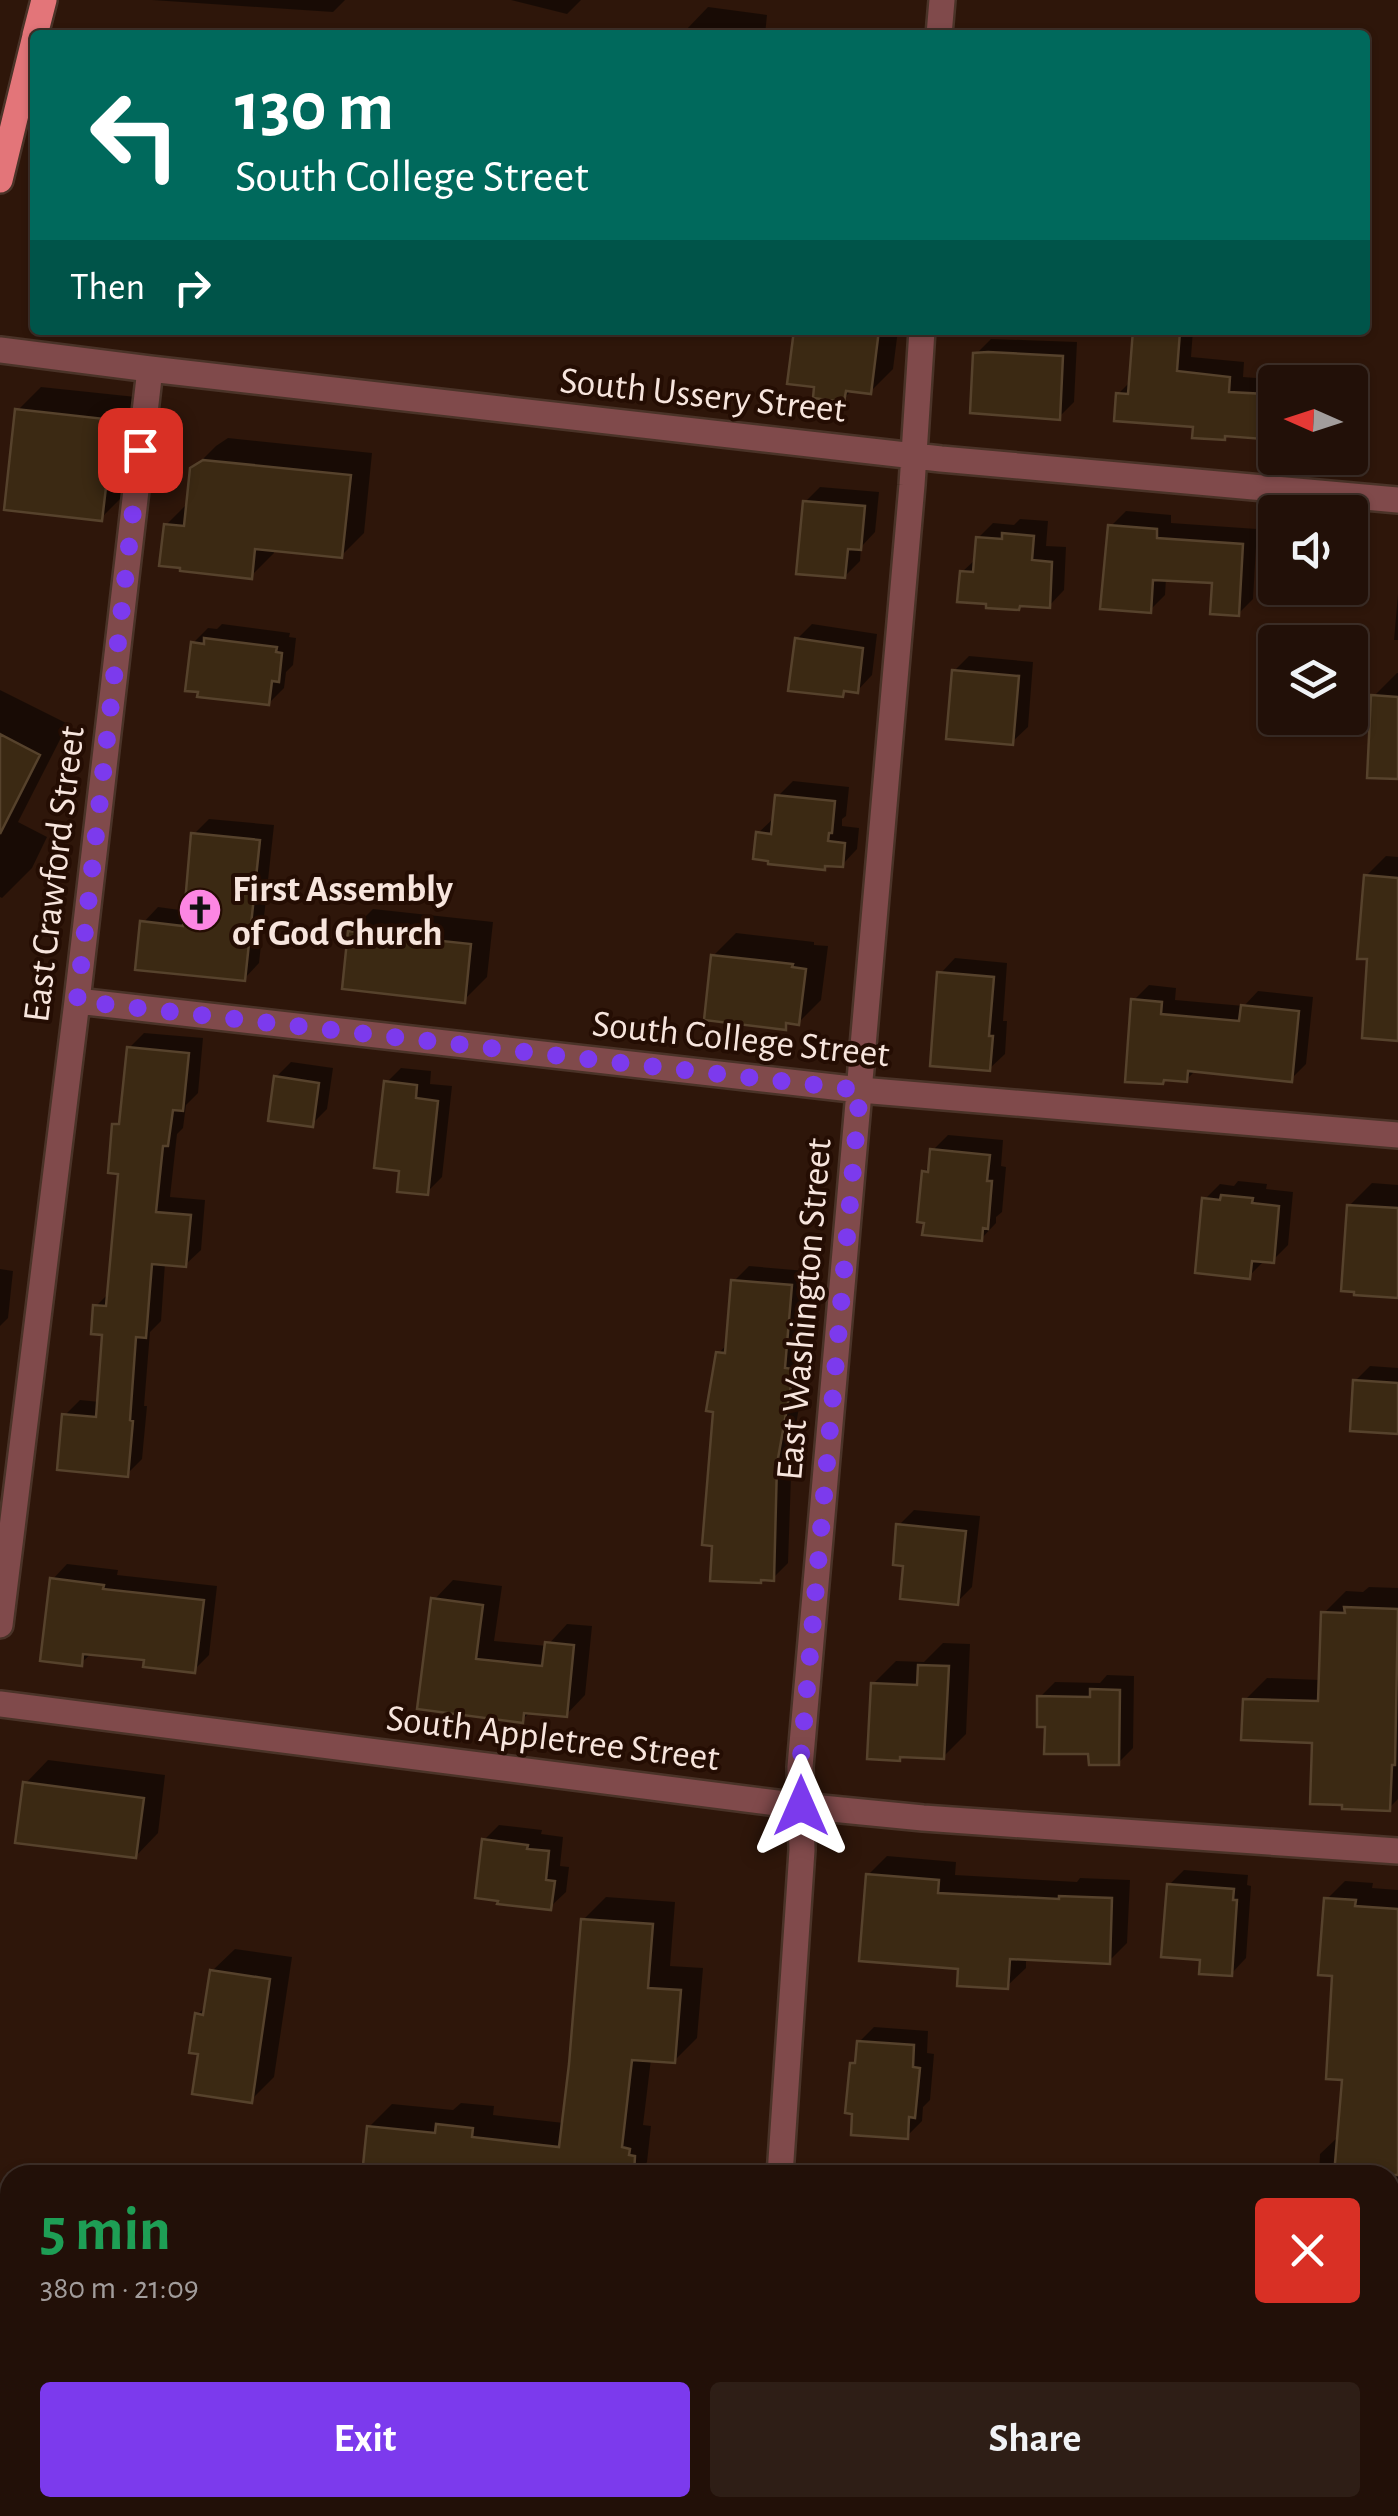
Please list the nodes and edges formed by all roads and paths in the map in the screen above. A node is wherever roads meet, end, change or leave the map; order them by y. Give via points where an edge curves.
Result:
1 (44, 0) edge
2 (942, 0) edge
3 (36, 30) edge
4 (940, 30) edge
5 (30, 57) edge
6 (0, 180) edge
7 (922, 335) edge
8 (0, 350) edge
9 (150, 369) junction
10 (914, 456) junction
11 (1398, 500) edge
12 (77, 1001) junction
13 (860, 1090) junction
14 (1398, 1134) edge
15 (0, 1626) edge
16 (0, 1704) edge
17 (801, 1806) junction
18 (1398, 1851) edge
19 (781, 2165) edge

1 - 3 main road
2 - 4 street
5 - 6 main road
7 - 10 street, East Washington Street
8 - 9 street, South Ussery Street
9 - 10 street, South Ussery Street
9 - 12 street, East Crawford Street
10 - 11 street, South Ussery Street
10 - 13 street, East Washington Street
12 - 13 street, South College Street
12 - 15 street, East Crawford Street
13 - 14 street, South College Street
13 - 17 street, East Washington Street
16 - 17 street, South Appletree Street
17 - 18 street, South Appletree Street
17 - 19 street, East Washington Street

